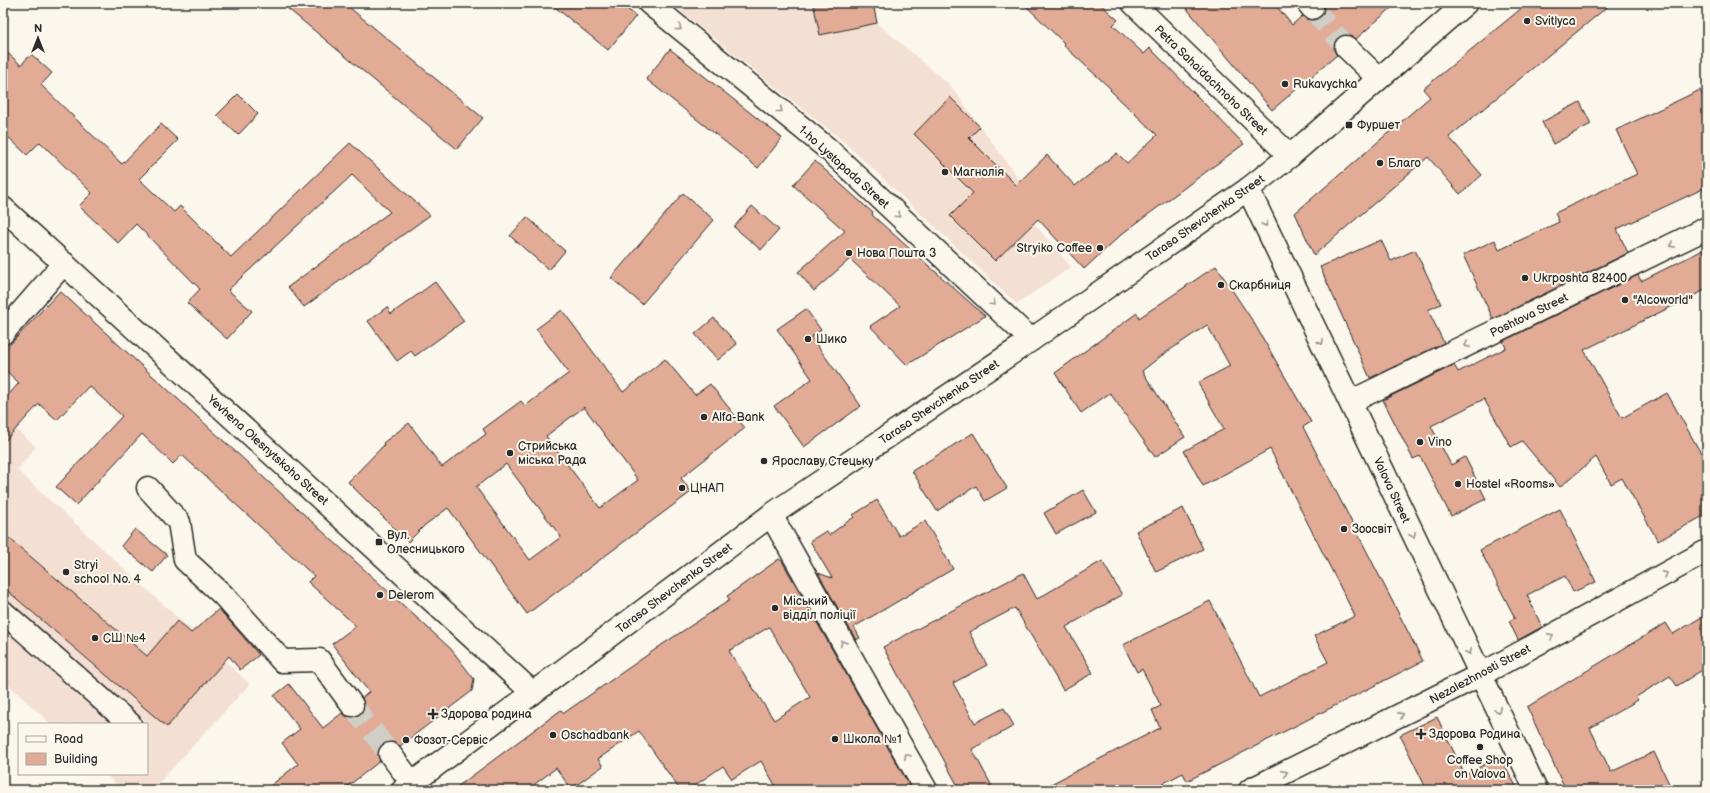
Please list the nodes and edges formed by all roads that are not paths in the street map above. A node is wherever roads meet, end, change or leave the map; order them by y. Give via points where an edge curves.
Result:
1 (649, 3) edge
2 (1133, 3) edge
3 (1466, 3) edge
4 (1346, 47) tunnel mouth
5 (1378, 78) junction
6 (1290, 156) junction
7 (1248, 189) junction
8 (3, 208) edge
9 (1707, 228) edge
10 (64, 263) junction
11 (3, 333) edge
12 (1031, 340) junction
13 (1350, 402) junction
14 (148, 488) dead end
15 (772, 516) junction
16 (1707, 551) edge
17 (3, 612) edge
18 (1480, 675) junction
19 (532, 692) junction
20 (352, 705) tunnel mouth
21 (129, 723) edge
22 (390, 754) tunnel mouth
23 (407, 787) edge
24 (926, 790) edge
25 (1250, 790) edge
26 (1536, 790) edge

1 -> 12 street, 1-ho Lystopada Street via 828,149
2 - 6 street, Petra Sahaidachnoho Street
3 - 5 street, Tarasa Shevchenka Street
4 - 5 street
5 - 6 street, Tarasa Shevchenka Street
6 - 7 street, Tarasa Shevchenka Street
7 - 12 street, Tarasa Shevchenka Street
7 -> 13 street, Valova Street
8 - 10 street, Yevhena Olesnytskoho Street
9 -> 13 street, Poshtova Street
10 - 11 street
10 - 19 street, Yevhena Olesnytskoho Street
12 - 15 street, Tarasa Shevchenka Street
13 -> 18 street, Valova Street
14 - 20 street via 179,522 185,560 223,595 282,661 320,660
15 - 19 street, Tarasa Shevchenka Street
24 -> 15 street
18 -> 16 street, Nezalezhnosti Street
17 - 21 street
25 -> 18 street, Nezalezhnosti Street
18 -> 26 street, Valova Street
19 - 23 street, Tarasa Shevchenka Street
22 - 23 street

